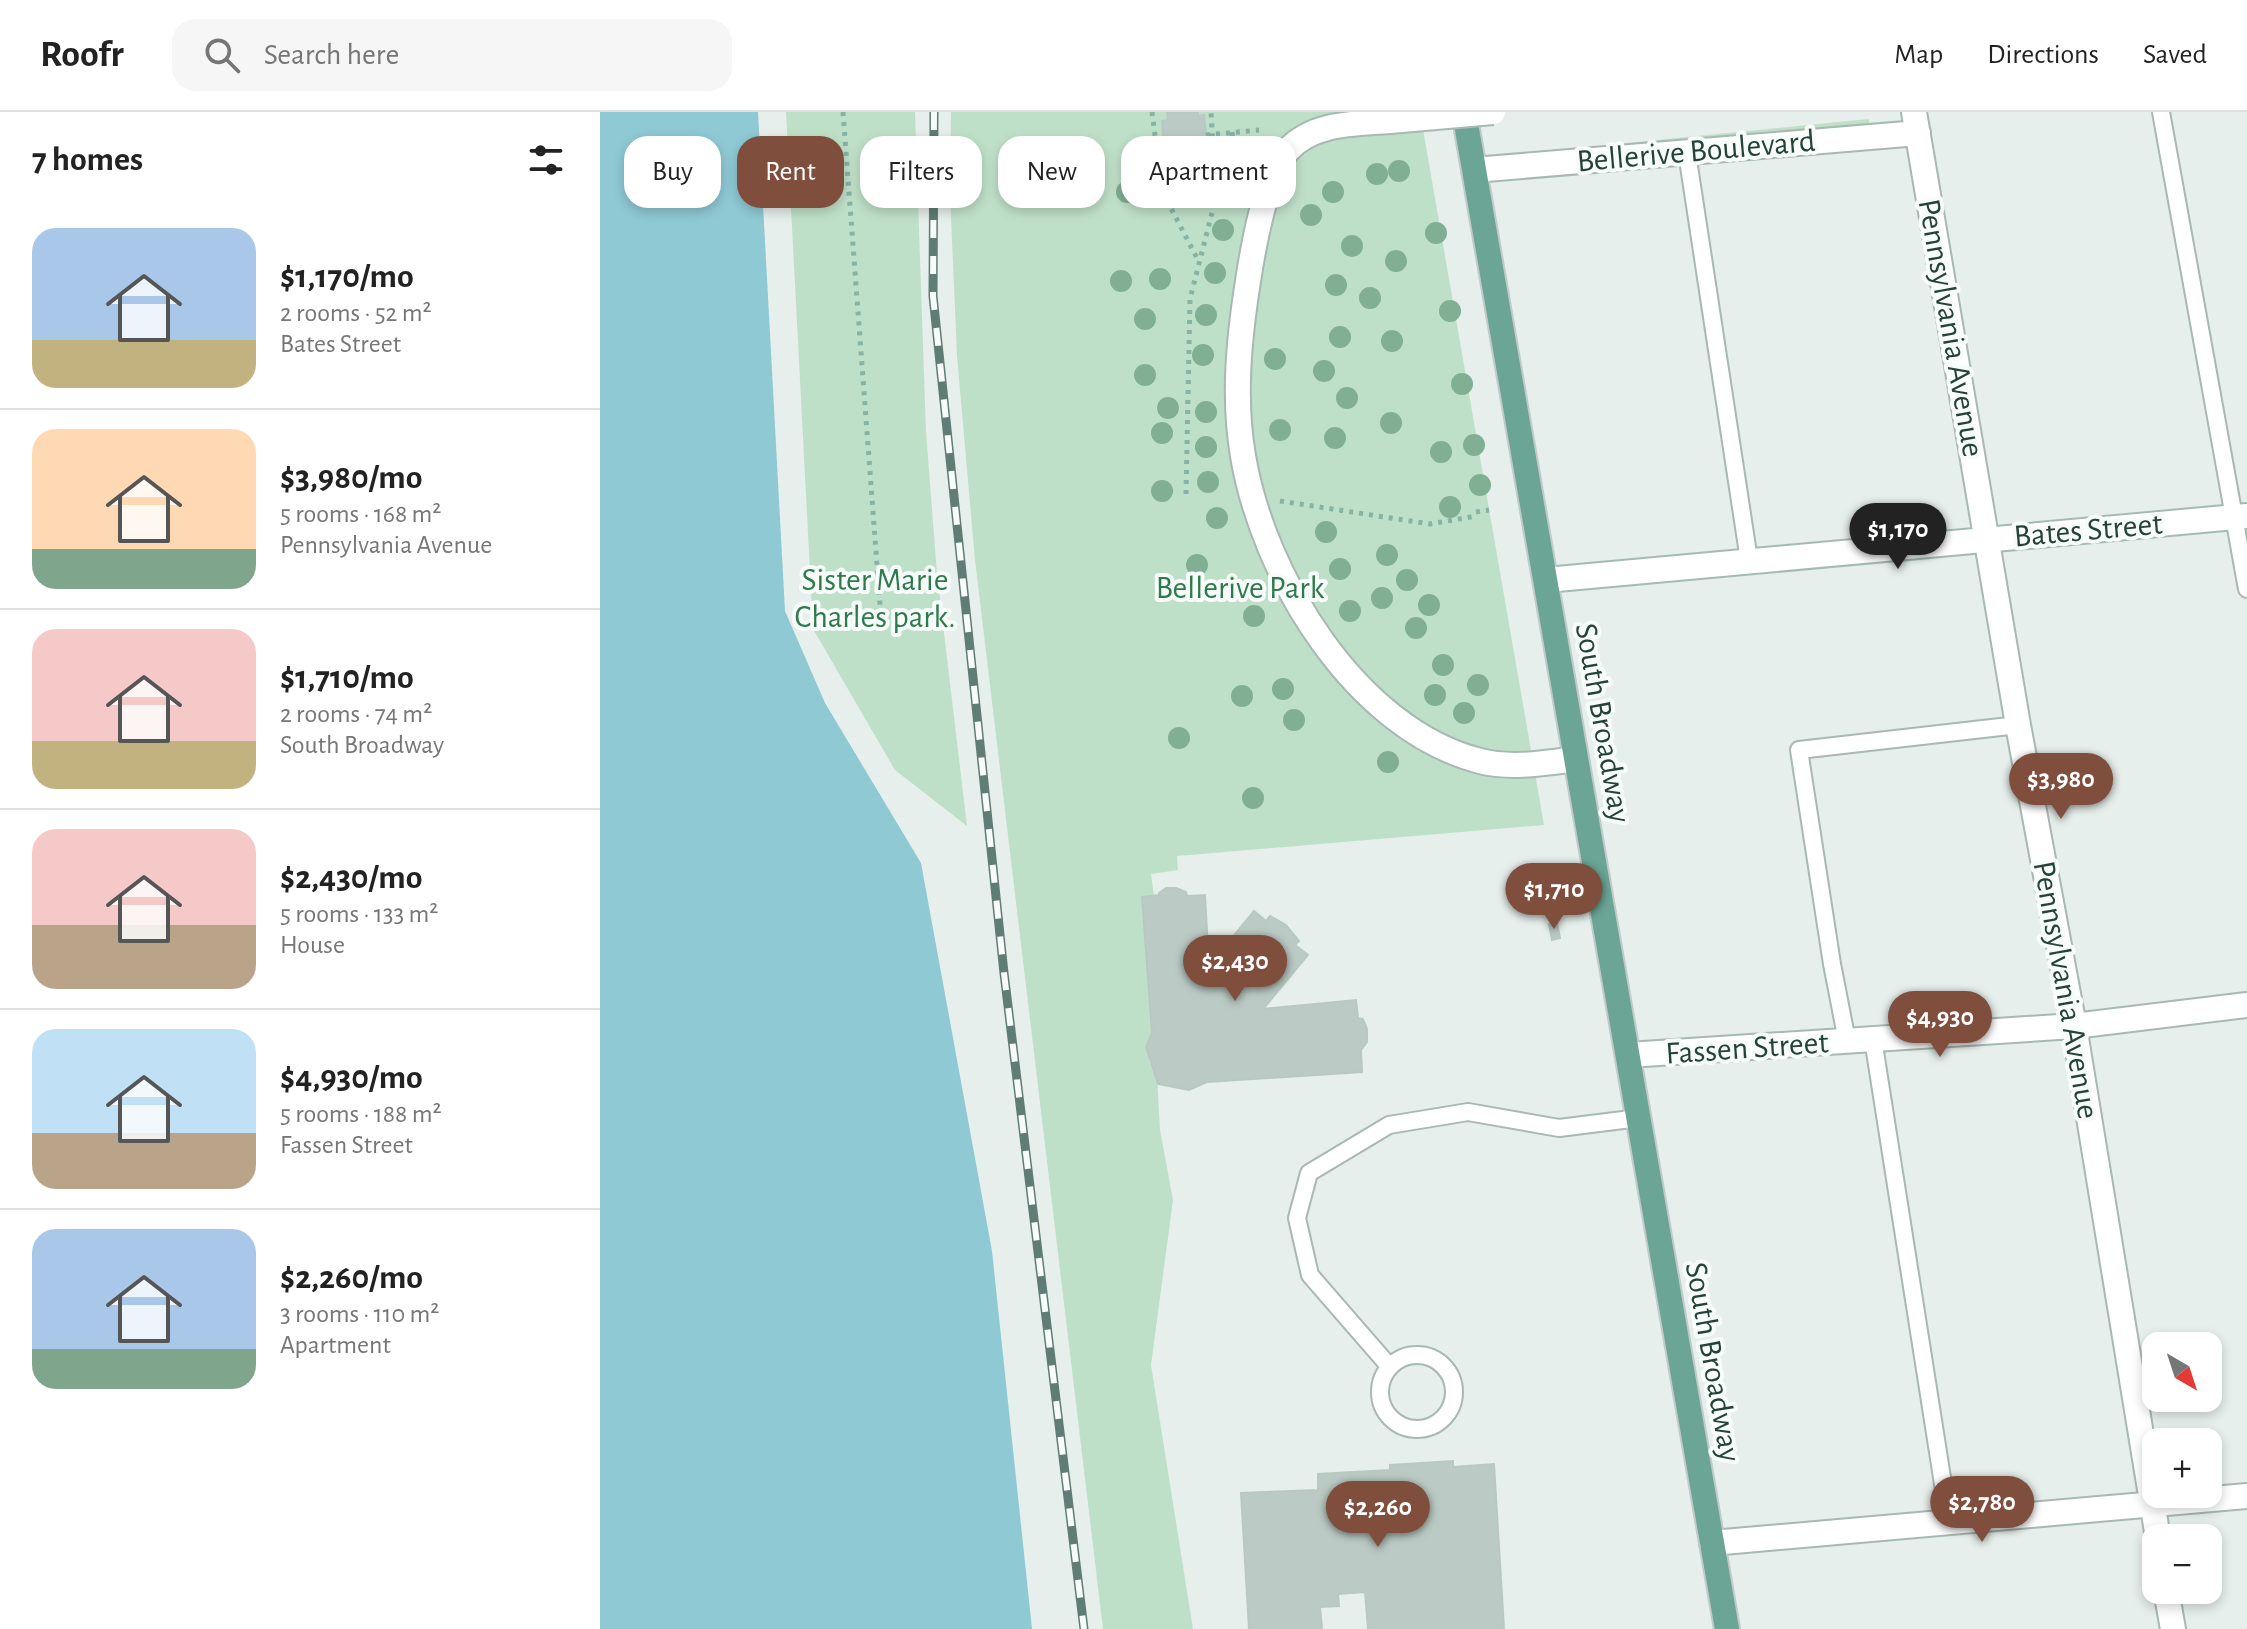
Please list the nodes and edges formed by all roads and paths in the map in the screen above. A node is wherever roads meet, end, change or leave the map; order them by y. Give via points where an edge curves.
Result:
1 (843, 112) edge
2 (1152, 112) edge
3 (1211, 112) edge
4 (1464, 112) edge
5 (1493, 112) edge
6 (2161, 112) edge
7 (1916, 122) edge
8 (1259, 130) dead end
9 (1232, 132) junction
10 (1210, 135) junction
11 (1155, 136) edge
12 (1232, 136) edge
13 (1687, 153) junction
14 (1474, 170) junction
15 (1171, 208) edge
16 (1198, 261) junction
17 (1186, 494) dead end
18 (1252, 497) junction
19 (1489, 510) dead end
20 (2241, 516) edge
21 (1986, 539) junction
22 (1749, 560) junction
23 (1546, 580) junction
24 (2247, 589) edge
25 (880, 605) dead end
26 (2018, 725) junction
27 (1576, 759) junction
28 (2247, 1005) edge
29 (2074, 1026) junction
30 (1873, 1039) junction
31 (1847, 1041) junction
32 (1628, 1055) junction
33 (1639, 1118) junction
34 (1389, 1366) junction
35 (2142, 1444) edge
36 (2247, 1496) edge
37 (2222, 1498) edge
38 (2142, 1506) edge
39 (1949, 1522) junction
40 (1712, 1543) junction
41 (2169, 1604) edge
42 (1727, 1629) edge
43 (2173, 1629) edge

1 - 25 path
2 - 11 path
3 - 10 path
4 - 14 main road, South Broadway
5 - 18 street, bridge via 1327,127 1286,152 1273,176 1251,259 1238,365 1242,453
6 - 20 lane
7 - 13 street, Bellerive Boulevard
7 - 21 street, Pennsylvania Avenue
8 - 9 path
9 - 10 path
9 - 12 path
10 - 16 path via 1216,197
13 - 14 street, Bellerive Boulevard
13 - 22 lane
14 - 23 main road, South Broadway
15 - 16 path
16 - 17 path via 1189,326
18 - 19 path via 1430,524
18 - 27 street via 1270,552 1295,601 1323,643 1381,705 1440,746 1481,761
20 - 21 street, Bates Street
20 - 24 lane
21 - 22 street, Bates Street
21 - 26 street, Pennsylvania Avenue
22 - 23 street, Bates Street
23 - 27 main road, South Broadway
26 - 29 street, Pennsylvania Avenue
26 - 31 lane via 1799,750
27 - 32 main road, South Broadway
28 - 29 street, Fassen Street
29 - 30 street, Fassen Street
29 - 35 street, Pennsylvania Avenue
30 - 31 street, Fassen Street
30 - 39 lane
31 - 32 street, Fassen Street
32 - 33 main road, South Broadway
33 - 34 lane via 1559,1128 1468,1112 1389,1125 1309,1173 1297,1218 1310,1275
33 - 40 main road, South Broadway
34 - 34 lane via 1380,1388 1393,1421 1427,1428 1447,1414 1454,1391 1445,1367 1424,1355
36 - 37 street
38 - 39 street
39 - 40 street
40 - 42 main road, South Broadway
41 - 43 street

